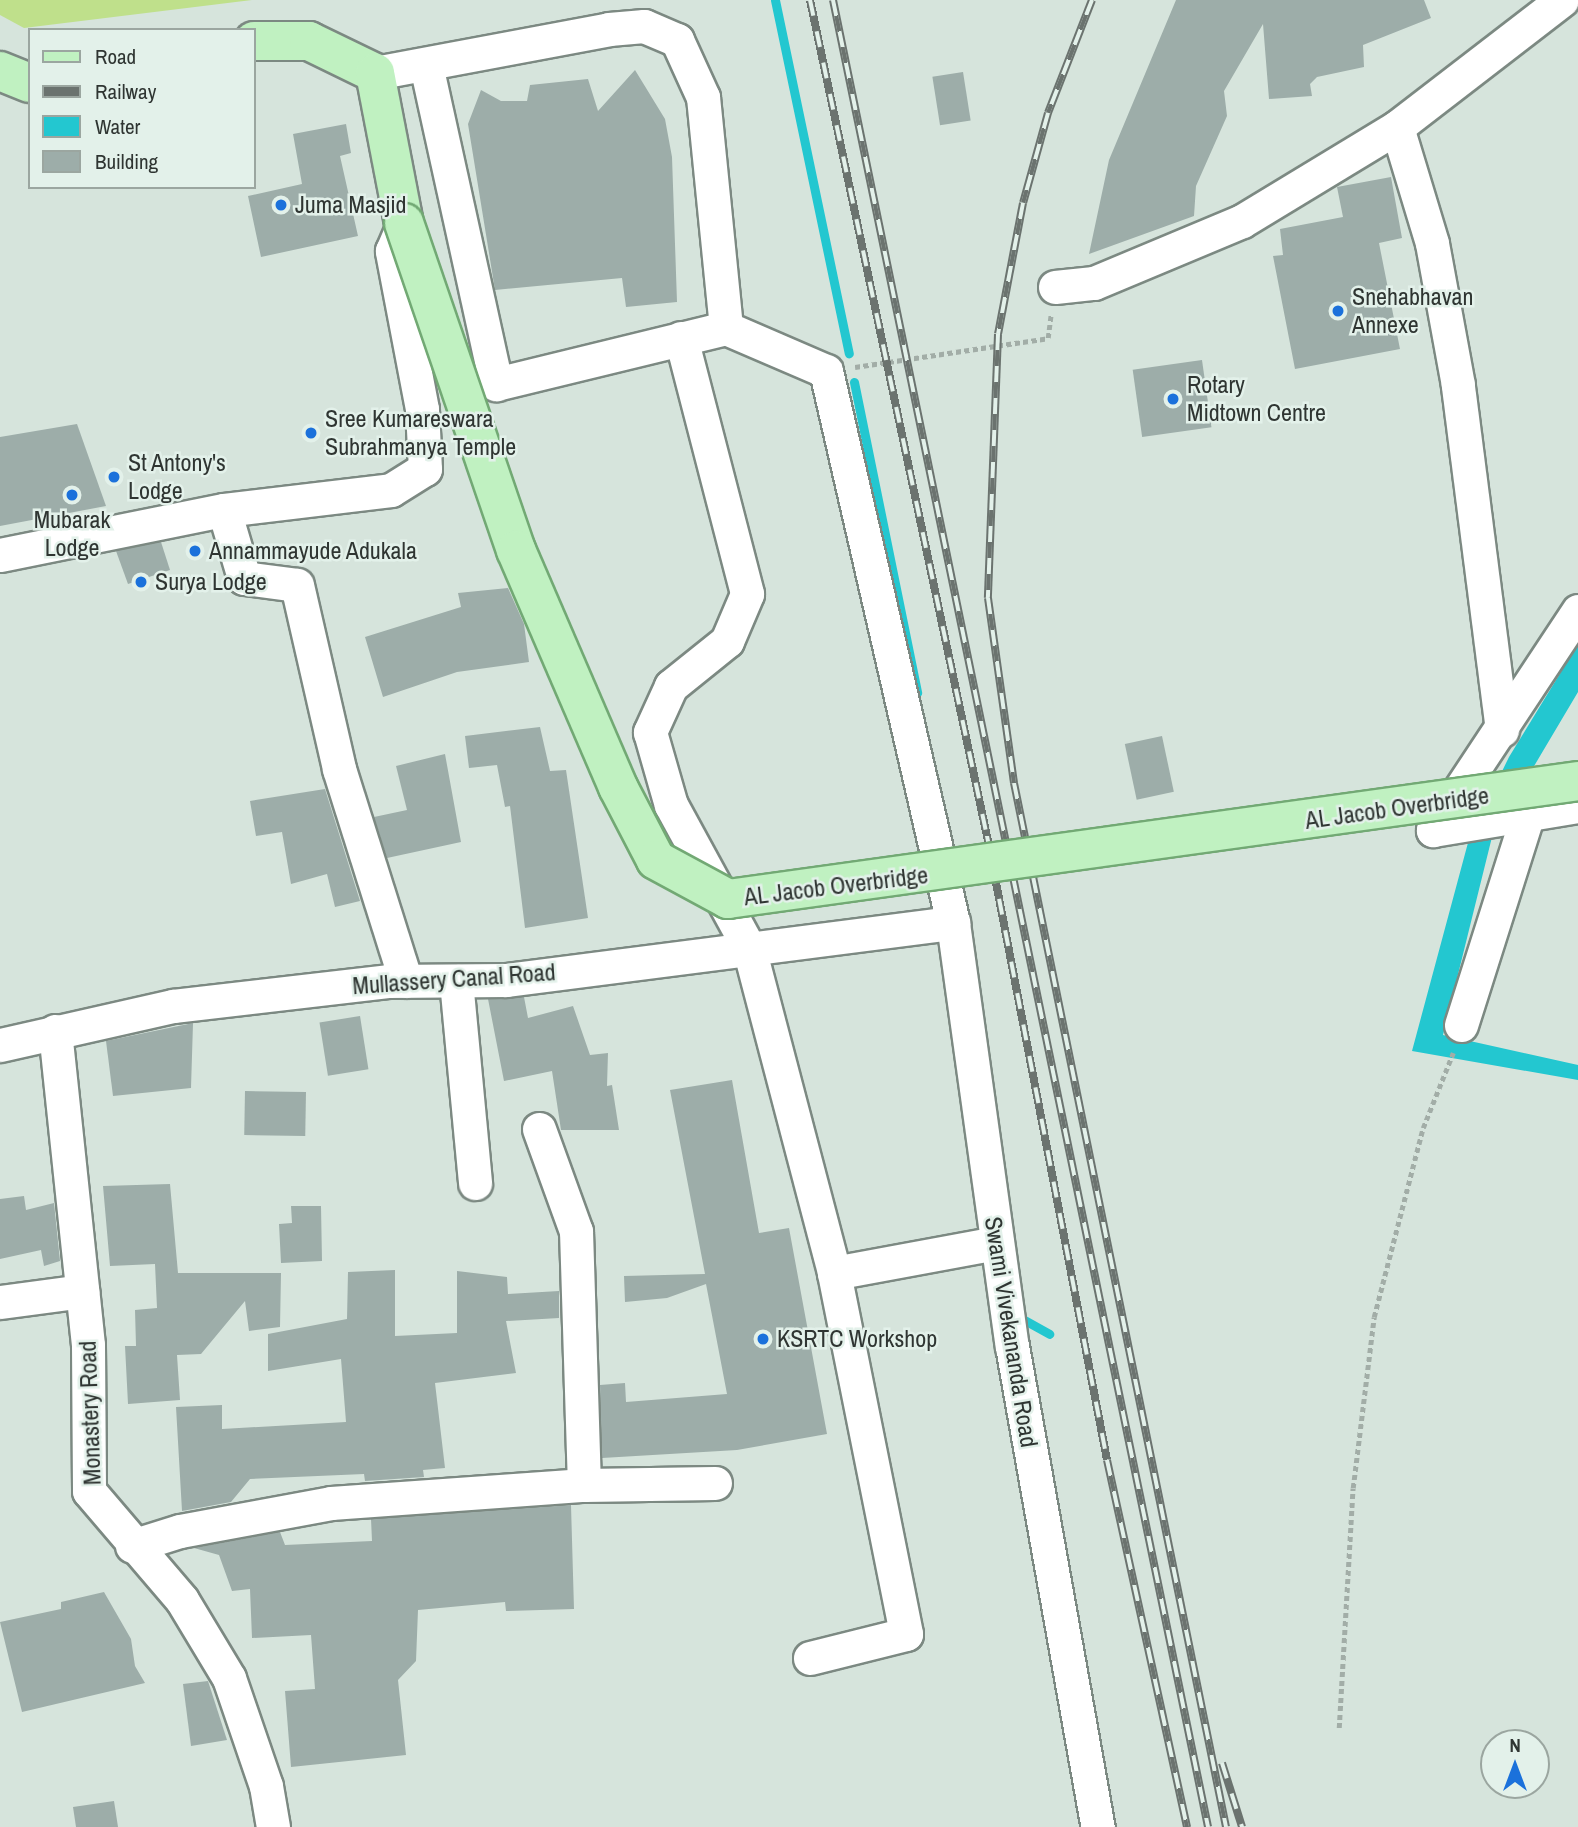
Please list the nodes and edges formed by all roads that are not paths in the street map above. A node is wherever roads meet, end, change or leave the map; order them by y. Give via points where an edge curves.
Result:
1 (1562, 0) edge
2 (256, 41) edge
3 (426, 65) junction
4 (0, 71) edge
5 (375, 73) junction
6 (28, 84) edge
7 (28, 86) edge
8 (0, 95) edge
9 (1397, 127) junction
10 (404, 223) junction
11 (1055, 287) road end
12 (726, 328) junction
13 (681, 338) junction
14 (224, 510) junction
15 (0, 555) edge
16 (1578, 611) edge
17 (1502, 730) junction
18 (1578, 781) edge
19 (1578, 806) edge
20 (1522, 815) junction
21 (953, 923) junction
22 (749, 948) junction
23 (406, 981) junction
24 (456, 981) junction
25 (1461, 1025) dead end
26 (55, 1031) junction
27 (0, 1045) edge
28 (539, 1129) dead end
29 (475, 1183) dead end
30 (996, 1243) junction
31 (834, 1273) junction
32 (82, 1291) junction
33 (0, 1302) edge
34 (715, 1483) dead end
35 (584, 1485) junction
36 (132, 1546) junction
37 (810, 1658) dead end
38 (273, 1827) edge
39 (1098, 1827) edge

1 - 9 street
2 - 5 main road via 309,41
3 - 5 street
3 - 12 street via 610,29 644,26 677,40 703,97
3 - 13 street via 495,384
4 - 6 main road
5 - 10 main road, AL Jacob Overbridge
7 - 8 street
9 - 11 street via 1242,221 1094,283
9 - 17 street via 1432,243 1458,385
10 - 14 street via 392,251 422,409 425,469 391,490
10 - 18 main road, AL Jacob Overbridge, bridge via 516,550 618,787 656,860 728,899
12 - 13 street
12 - 21 street, Swami Vivekananda Road via 826,371
13 - 22 street via 747,594 727,641 671,686 650,732 671,805
14 - 15 street
14 - 23 street via 244,578 297,585 339,769
16 - 17 street
17 - 20 street via 1433,830
19 - 20 street
20 - 25 street
21 - 22 street, Mullassery Canal Road
21 - 30 street, Swami Vivekananda Road
22 - 24 street, Mullassery Canal Road via 506,980
22 - 31 street
23 - 24 street, Mullassery Canal Road
23 - 26 street, Mullassery Canal Road via 173,1006
24 - 29 street
26 - 27 street, Mullassery Canal Road
26 - 32 street, Monastery Road
28 - 35 street via 576,1231
30 - 31 street
30 - 39 street, Swami Vivekananda Road
31 - 37 street via 906,1634
32 - 33 street
32 - 36 street, Monastery Road via 89,1491
34 - 35 street
35 - 36 street via 331,1503 180,1531
36 - 38 street, Monastery Road via 182,1600 229,1678 266,1786

